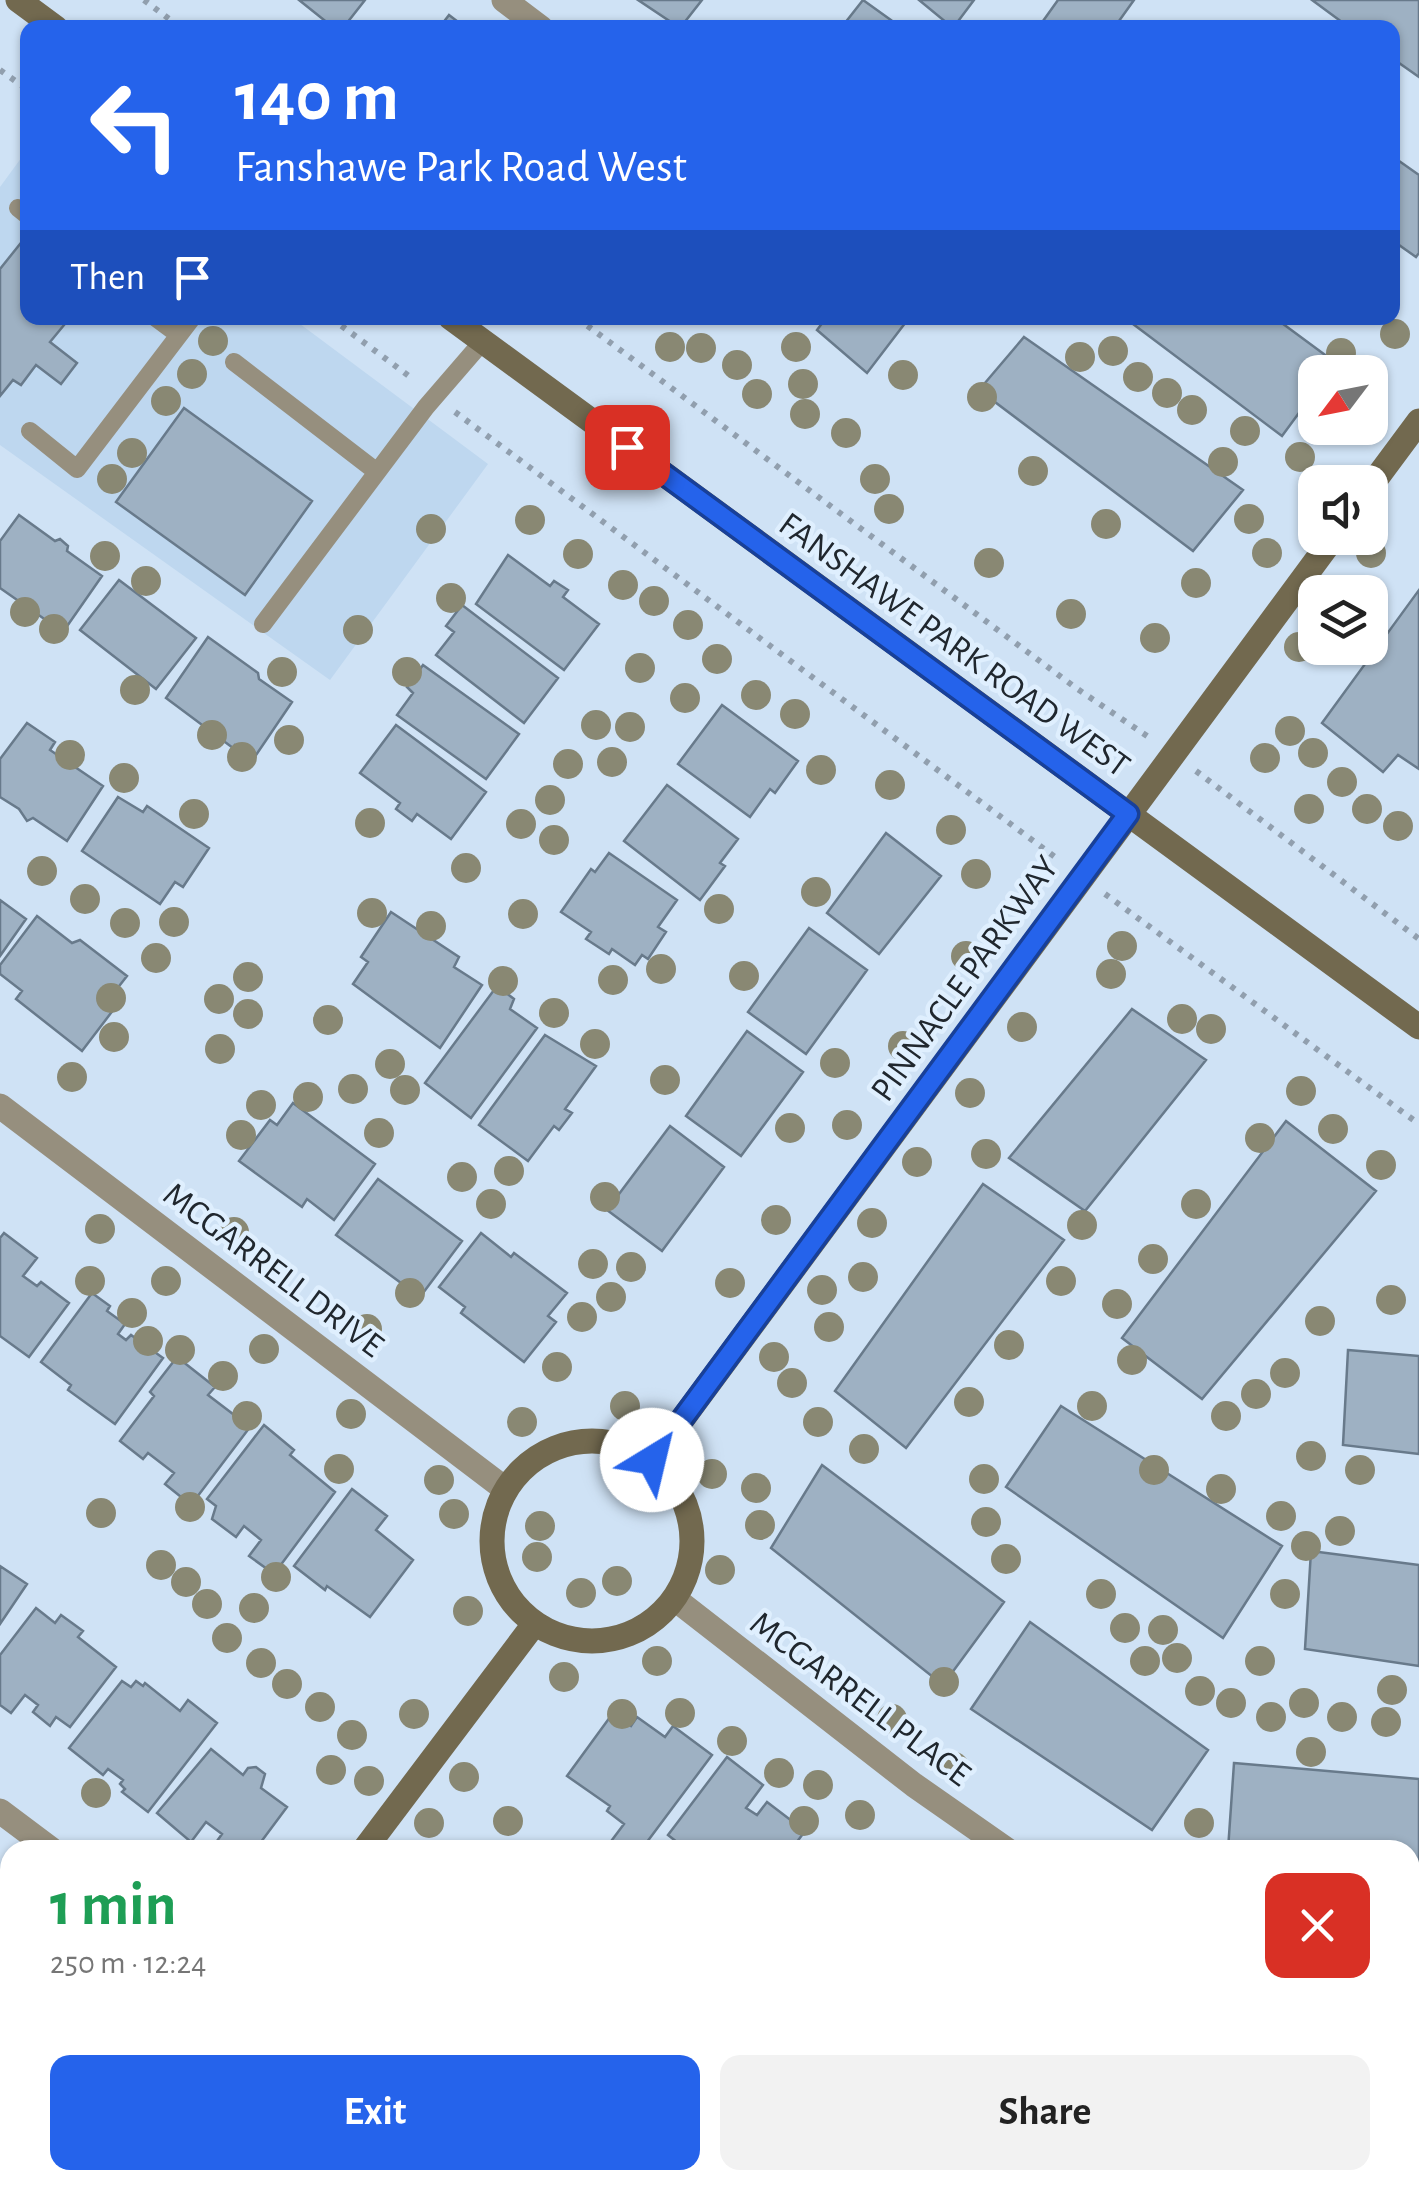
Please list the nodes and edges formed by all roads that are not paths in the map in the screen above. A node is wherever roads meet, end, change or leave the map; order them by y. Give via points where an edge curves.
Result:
1 (18, 0) edge
2 (504, 0) edge
3 (45, 20) edge
4 (530, 20) edge
5 (165, 325) edge
6 (187, 325) edge
7 (461, 325) edge
8 (179, 335) junction
9 (483, 341) junction
10 (234, 362) dead end
11 (1419, 421) edge
12 (30, 432) dead end
13 (1387, 465) edge
14 (377, 472) junction
15 (1320, 555) edge
16 (263, 624) dead end
17 (1128, 814) junction
18 (1419, 1026) edge
19 (0, 1106) edge
20 (652, 1460) junction
21 (505, 1489) junction
22 (675, 1598) junction
23 (535, 1623) junction
24 (0, 1811) edge
25 (39, 1840) edge
26 (372, 1840) edge
27 (994, 1840) edge

1 - 3 street
2 - 4 street
5 - 8 lane
6 - 8 lane
7 - 9 street, FANSHAWE PARK ROAD WEST
8 - 12 lane via 77,469
9 - 14 lane
9 - 17 street, FANSHAWE PARK ROAD WEST
10 - 14 lane
11 - 13 street
14 - 16 lane
15 - 17 street, PINNACLE PARKWAY
17 - 18 street, FANSHAWE PARK ROAD WEST
17 - 20 street, PINNACLE PARKWAY
19 - 21 street, MCGARRELL DRIVE
20 - 21 street via 628,1446 579,1440 546,1451
20 - 22 street via 682,1496 692,1529 690,1567
21 - 23 street via 492,1532 495,1566 505,1592
22 - 23 street via 638,1630 604,1641 566,1638
22 - 27 street, MCGARRELL PLACE
23 - 26 street
24 - 25 street

